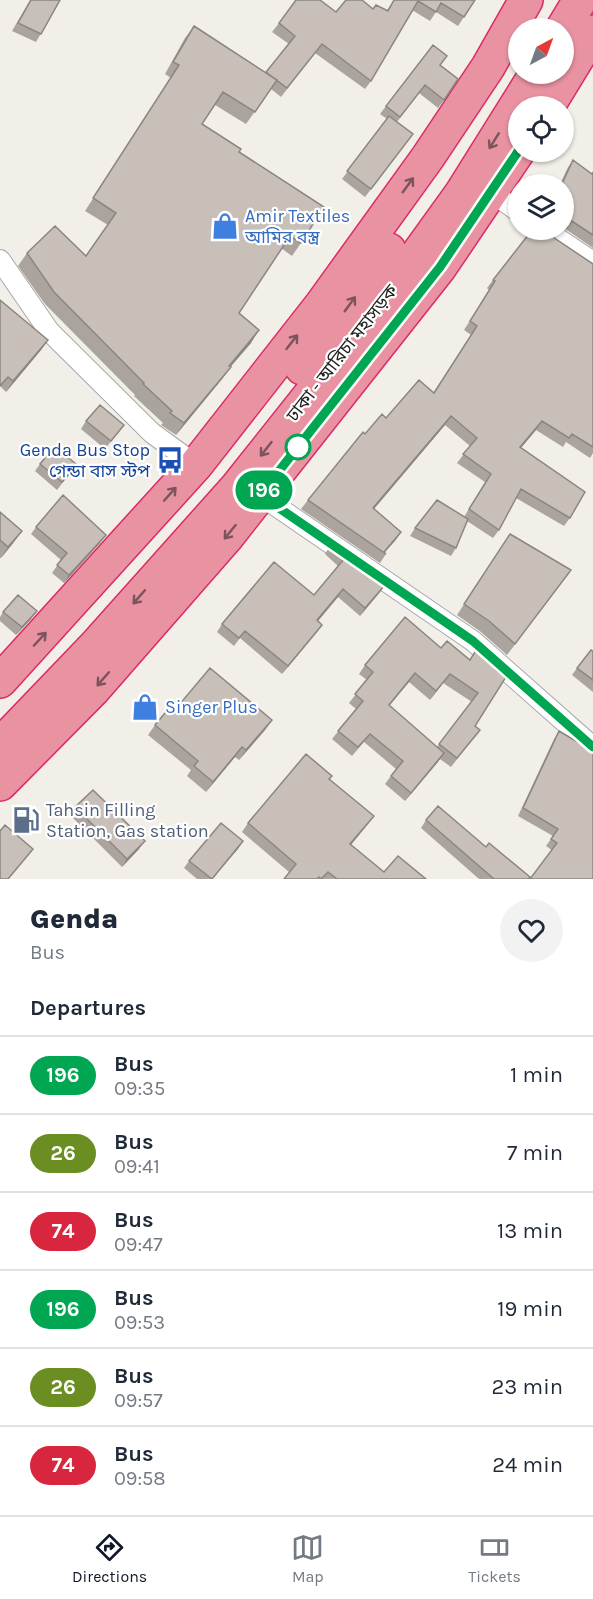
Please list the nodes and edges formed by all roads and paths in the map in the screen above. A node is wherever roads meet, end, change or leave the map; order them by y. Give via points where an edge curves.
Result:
1 (526, 0) edge
2 (554, 0) edge
3 (580, 0) edge
4 (544, 18) edge
5 (583, 42) edge
6 (508, 75) edge
7 (530, 84) edge
8 (553, 96) edge
9 (511, 162) edge
10 (491, 192) junction
11 (508, 204) edge
12 (560, 240) edge
13 (0, 260) edge
14 (593, 262) edge
15 (196, 465) junction
16 (260, 495) junction
17 (0, 681) edge
18 (0, 716) edge
19 (0, 745) edge
20 (593, 747) edge
21 (0, 784) edge

15 -> 1 highway via 322,304 428,157 488,67
2 - 4 highway
3 - 5 highway
5 - 8 highway
18 -> 6 highway, ঢাকা - আরিচা মহাসড়ক via 218,472 323,342
7 -> 19 highway, ঢাকা - আরিচা মহাসড়ক via 461,194 383,303 237,487 96,645
9 - 10 highway
10 - 11 street
10 - 16 highway via 440,267
12 - 14 street
13 - 15 street via 49,331 152,433
17 -> 15 highway
16 - 20 street via 473,641
16 -> 21 highway via 94,689

